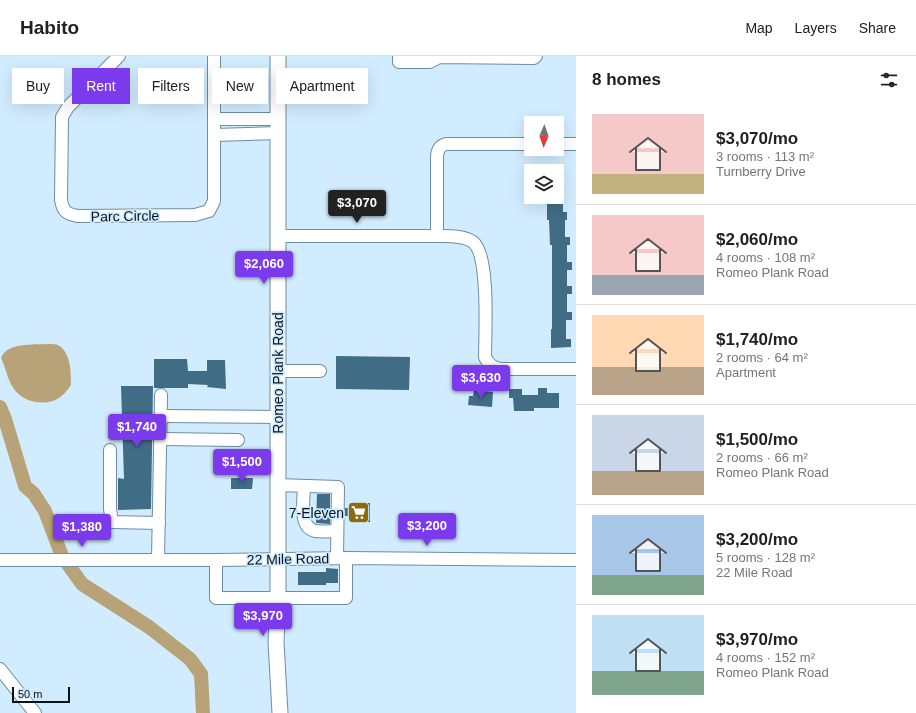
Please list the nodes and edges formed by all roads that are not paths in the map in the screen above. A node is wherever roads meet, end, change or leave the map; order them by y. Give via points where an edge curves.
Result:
1 (119, 56) edge
2 (214, 56) edge
3 (278, 56) edge
4 (399, 56) edge
5 (536, 56) edge
6 (214, 119) junction
7 (278, 126) junction
8 (214, 135) junction
9 (524, 144) edge
10 (564, 144) edge
11 (576, 144) edge
12 (278, 236) junction
13 (437, 236) junction
14 (576, 369) edge
15 (278, 371) junction
16 (320, 371) dead end
17 (161, 395) dead end
18 (161, 416) junction
19 (278, 417) junction
20 (161, 439) junction
21 (238, 440) dead end
22 (110, 450) dead end
23 (277, 485) junction
24 (304, 486) junction
25 (159, 523) junction
26 (337, 531) junction
27 (342, 558) junction
28 (278, 559) junction
29 (0, 560) edge
30 (158, 560) junction
31 (216, 560) junction
32 (576, 560) edge
33 (278, 597) junction
34 (0, 670) edge
35 (35, 713) edge
36 (280, 713) edge

1 - 8 street, Parc Circle via 68,107 62,117 61,200 65,212 78,216 195,215 209,212 214,201
2 - 6 street, Parc Circle
3 - 7 main road, Romeo Plank Road
4 - 5 street via 399,62 430,62 440,57
6 - 7 street
6 - 8 street, Parc Circle
7 - 8 street
7 - 12 main road, Romeo Plank Road
9 - 13 street via 446,144 440,148 437,153
10 - 11 street
12 - 13 street
12 - 15 main road, Romeo Plank Road
13 - 14 street via 464,238 477,247 485,281 485,357 491,366 502,369
15 - 16 street
15 - 19 main road, Romeo Plank Road
17 - 18 street
18 - 19 street
18 - 20 street
19 - 23 main road, Romeo Plank Road
20 - 21 street
20 - 25 street
22 - 25 street via 112,522
23 - 24 street
23 - 28 main road, Romeo Plank Road
24 - 26 street via 304,522 316,531
24 - 26 street via 338,486
25 - 30 street
26 - 27 street
27 - 28 street, 22 Mile Road
27 - 32 street, 22 Mile Road
27 - 33 street via 346,598
28 - 31 street, 22 Mile Road
28 - 33 main road, Romeo Plank Road
29 - 30 street, 22 Mile Road
30 - 31 street, 22 Mile Road
31 - 33 street via 216,598
33 - 36 main road, Romeo Plank Road via 276,642
34 - 35 street

